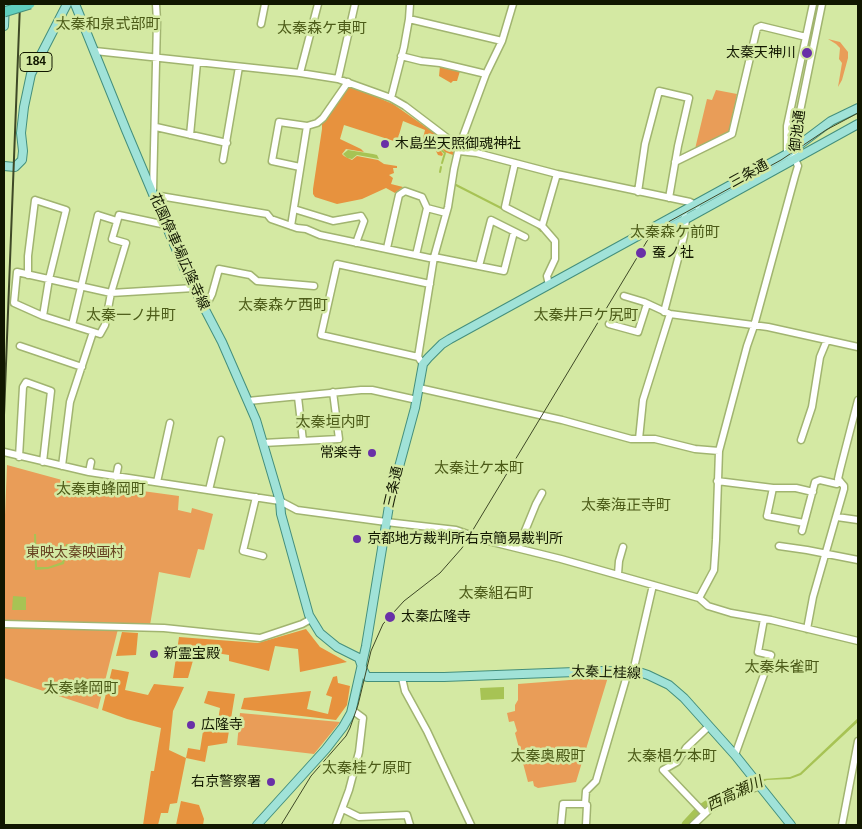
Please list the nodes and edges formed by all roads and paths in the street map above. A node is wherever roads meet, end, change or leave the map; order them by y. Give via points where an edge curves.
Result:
1 (5, 4) edge
2 (30, 4) edge
3 (67, 4) edge
4 (75, 4) edge
5 (156, 4) edge
6 (265, 4) edge
7 (318, 4) edge
8 (355, 4) edge
9 (410, 4) edge
10 (513, 4) edge
11 (813, 4) edge
12 (822, 4) edge
13 (4, 12) edge
14 (409, 19) junction
15 (261, 24) dead end
16 (4, 26) edge
17 (806, 37) junction
18 (502, 41) junction
19 (95, 51) junction
20 (402, 56) junction
21 (156, 58) junction
22 (198, 62) junction
23 (239, 67) junction
24 (300, 73) junction
25 (486, 74) junction
26 (338, 79) junction
27 (348, 82) junction
28 (391, 98) junction
29 (858, 108) edge
30 (858, 124) edge
31 (307, 126) junction
32 (156, 127) junction
33 (190, 135) junction
34 (227, 143) junction
35 (796, 148) junction
36 (459, 149) junction
37 (787, 154) junction
38 (795, 159) junction
39 (223, 160) dead end
40 (675, 162) junction
41 (515, 163) junction
42 (4, 166) edge
43 (300, 167) junction
44 (557, 174) junction
45 (638, 192) junction
46 (153, 194) junction
47 (669, 198) junction
48 (694, 205) junction
49 (427, 208) junction
50 (705, 208) junction
51 (294, 209) junction
52 (446, 213) junction
53 (685, 215) junction
54 (117, 221) junction
55 (166, 225) junction
56 (291, 226) junction
57 (542, 226) junction
58 (514, 232) junction
59 (525, 237) dead end
60 (356, 243) junction
61 (387, 248) junction
62 (416, 255) junction
63 (434, 258) junction
64 (479, 266) junction
65 (28, 275) junction
66 (49, 280) junction
67 (430, 284) junction
68 (549, 285) junction
69 (80, 286) junction
70 (314, 286) dead end
71 (194, 288) junction
72 (111, 294) junction
73 (624, 296) dead end
74 (202, 304) junction
75 (647, 304) junction
76 (667, 313) junction
77 (43, 316) junction
78 (609, 324) dead end
79 (72, 325) junction
80 (754, 326) junction
81 (93, 332) junction
82 (827, 340) junction
83 (20, 346) dead end
84 (858, 347) edge
85 (418, 357) junction
86 (423, 364) junction
87 (82, 367) junction
88 (419, 388) junction
89 (333, 392) junction
90 (298, 397) junction
91 (417, 400) junction
92 (858, 400) edge
93 (248, 401) junction
94 (170, 423) dead end
95 (639, 439) junction
96 (221, 440) dead end
97 (801, 440) dead end
98 (303, 441) junction
99 (263, 443) junction
100 (719, 451) junction
101 (4, 452) edge
102 (19, 456) junction
103 (43, 462) junction
104 (91, 462) dead end
105 (62, 466) junction
106 (118, 467) dead end
107 (89, 472) junction
108 (116, 477) junction
109 (717, 481) junction
110 (157, 482) junction
111 (840, 482) junction
112 (773, 488) junction
113 (209, 490) junction
114 (542, 492) dead end
115 (812, 492) junction
116 (256, 497) junction
117 (280, 501) junction
118 (837, 518) junction
119 (858, 520) edge
120 (386, 522) junction
121 (804, 523) junction
122 (802, 531) dead end
123 (779, 546) dead end
124 (623, 547) dead end
125 (518, 548) junction
126 (827, 554) junction
127 (263, 556) dead end
128 (858, 560) edge
129 (618, 574) junction
130 (653, 585) junction
131 (699, 598) junction
132 (311, 619) junction
133 (764, 619) junction
134 (4, 624) edge
135 (807, 629) junction
136 (858, 641) edge
137 (362, 666) junction
138 (630, 672) junction
139 (402, 678) junction
140 (352, 710) junction
141 (708, 727) junction
142 (858, 741) edge
143 (735, 755) junction
144 (757, 784) junction
145 (586, 804) junction
146 (343, 809) junction
147 (704, 813) junction
148 (257, 825) edge
149 (336, 825) edge
150 (410, 825) edge
151 (470, 825) edge
152 (561, 825) edge
153 (586, 825) edge
154 (693, 825) edge
155 (791, 825) edge
156 (842, 825) edge

1 - 16 main road
2 - 13 highway, bridge
3 - 42 main road, 184 via 31,74 24,107 22,160 15,167
4 - 19 main road, 花園停車場広隆寺線
5 - 21 street
6 - 15 street
7 - 24 street
8 - 26 street
9 - 14 street
10 - 18 street
11 - 17 street, 御池通
12 - 35 street, 御池通 via 796,130
14 - 18 street
14 - 20 street
17 - 37 street, 御池通 via 787,126
17 - 40 street via 761,26 756,28 732,134
18 - 25 street
19 - 21 street
19 - 46 main road, 花園停車場広隆寺線
20 - 25 street
20 - 28 street
21 - 22 street
21 - 32 street
22 - 23 street
22 - 33 street
23 - 24 street
23 - 34 street
24 - 26 street
25 - 36 street
26 - 27 street
27 - 28 street
27 - 31 street via 323,118
28 - 36 street
29 - 35 main road, 三条通 via 831,121
30 - 38 main road, 三条通
31 - 43 street
31 - 43 street via 279,122 272,161
32 - 33 street
32 - 46 street
33 - 34 street
34 - 39 street
35 - 37 main road, 三条通
35 - 38 street, 御池通
36 - 41 street
36 - 52 street
37 - 38 street, 御池通
37 - 48 main road, 三条通
38 - 50 main road, 三条通
38 - 80 street via 798,166
40 - 45 street via 690,98 659,91
40 - 47 street
41 - 44 street
41 - 57 street via 505,207
43 - 51 street
44 - 45 street
44 - 57 street
45 - 47 street
46 - 55 main road, 花園停車場広隆寺線
46 - 56 street via 267,214 271,219
47 - 48 street
48 - 50 street
48 - 53 main road, 三条通
49 - 52 street
49 - 61 street via 422,197 405,191 399,195
49 - 62 street
50 - 53 main road, 三条通
51 - 56 street
51 - 60 street via 333,221 361,216 364,221
52 - 63 street
53 - 68 main road, 三条通 via 669,228 638,237
53 - 76 street via 684,236
54 - 55 street via 119,215
54 - 69 street via 98,215
54 - 72 street via 112,239 126,243
55 - 71 main road, 花園停車場広隆寺線
56 - 60 street
57 - 68 street via 555,241 555,260 547,276
58 - 59 street
58 - 64 street via 504,271
58 - 64 street via 491,220
60 - 61 street
61 - 62 street
62 - 63 street
63 - 64 street
63 - 67 street
65 - 66 street
65 - 66 street via 35,200 66,210
65 - 77 street via 18,272 14,303
66 - 69 street
66 - 77 street
67 - 85 street
67 - 85 street via 337,264 321,335
68 - 86 main road, 三条通 via 442,344
69 - 72 street
69 - 79 street
70 - 74 street via 257,282 250,275 219,269 212,294
71 - 72 street
71 - 74 main road, 花園停車場広隆寺線
72 - 81 street via 105,325 100,334
73 - 75 street
74 - 93 main road, 花園停車場広隆寺線
75 - 76 street
75 - 78 street via 638,332
76 - 80 street
76 - 95 street via 643,400
77 - 79 street
79 - 81 street
80 - 82 street
80 - 100 street
81 - 87 street
82 - 84 street
82 - 97 street
83 - 87 street
85 - 86 street
86 - 88 main road, 三条通
87 - 105 street via 70,402
88 - 91 main road, 三条通
88 - 95 street
89 - 90 street
89 - 91 street via 372,390
89 - 98 street via 338,439
90 - 93 street
90 - 98 street
91 - 120 main road, 三条通 via 395,476
92 - 111 street via 838,478
93 - 99 main road, 花園停車場広隆寺線
94 - 110 street
95 - 100 street
96 - 113 street
98 - 99 street
99 - 117 main road, 花園停車場広隆寺線
100 - 109 street
101 - 102 street
102 - 103 street
102 - 103 street via 23,387 26,382 51,391
103 - 105 street
104 - 107 street
105 - 107 street
106 - 108 street
107 - 108 street
108 - 110 street
109 - 112 street
109 - 131 street via 714,570
110 - 113 street
111 - 115 street via 820,480 815,482
111 - 118 street via 844,490
112 - 115 street
112 - 121 street via 767,516
113 - 116 street
114 - 125 street
115 - 121 street
116 - 117 street
116 - 127 street via 243,551
117 - 120 street via 297,510
117 - 132 main road, 花園停車場広隆寺線
118 - 119 street
118 - 126 street
120 - 125 street via 456,530
120 - 137 main road, 三条通
121 - 122 street
123 - 126 street
124 - 129 street
125 - 129 street
126 - 128 street
126 - 135 street
129 - 130 street
130 - 131 street
130 - 138 street
131 - 133 street via 708,606
132 - 134 street via 260,638 164,628
132 - 137 main road, 花園停車場広隆寺線 via 320,633 337,647 359,658
133 - 135 street
133 - 143 street via 758,652 771,655
135 - 136 street
137 - 139 main road, 太秦上桂線 via 368,677
137 - 140 main road, 三条通
138 - 139 main road, 太秦上桂線
138 - 141 main road, 太秦上桂線 via 648,675 669,685
138 - 145 street via 596,781 586,791
139 - 151 street via 405,692
140 - 146 street via 363,718 359,752
140 - 148 main road, 三条通 via 326,749
141 - 143 main road, 太秦上桂線
141 - 147 street via 686,748 677,762 663,770
142 - 156 street
143 - 144 main road, 太秦上桂線
144 - 147 street
144 - 155 main road, 太秦上桂線
145 - 152 street via 563,804
145 - 153 street
146 - 149 street
146 - 150 street via 359,818 407,816
147 - 154 street

